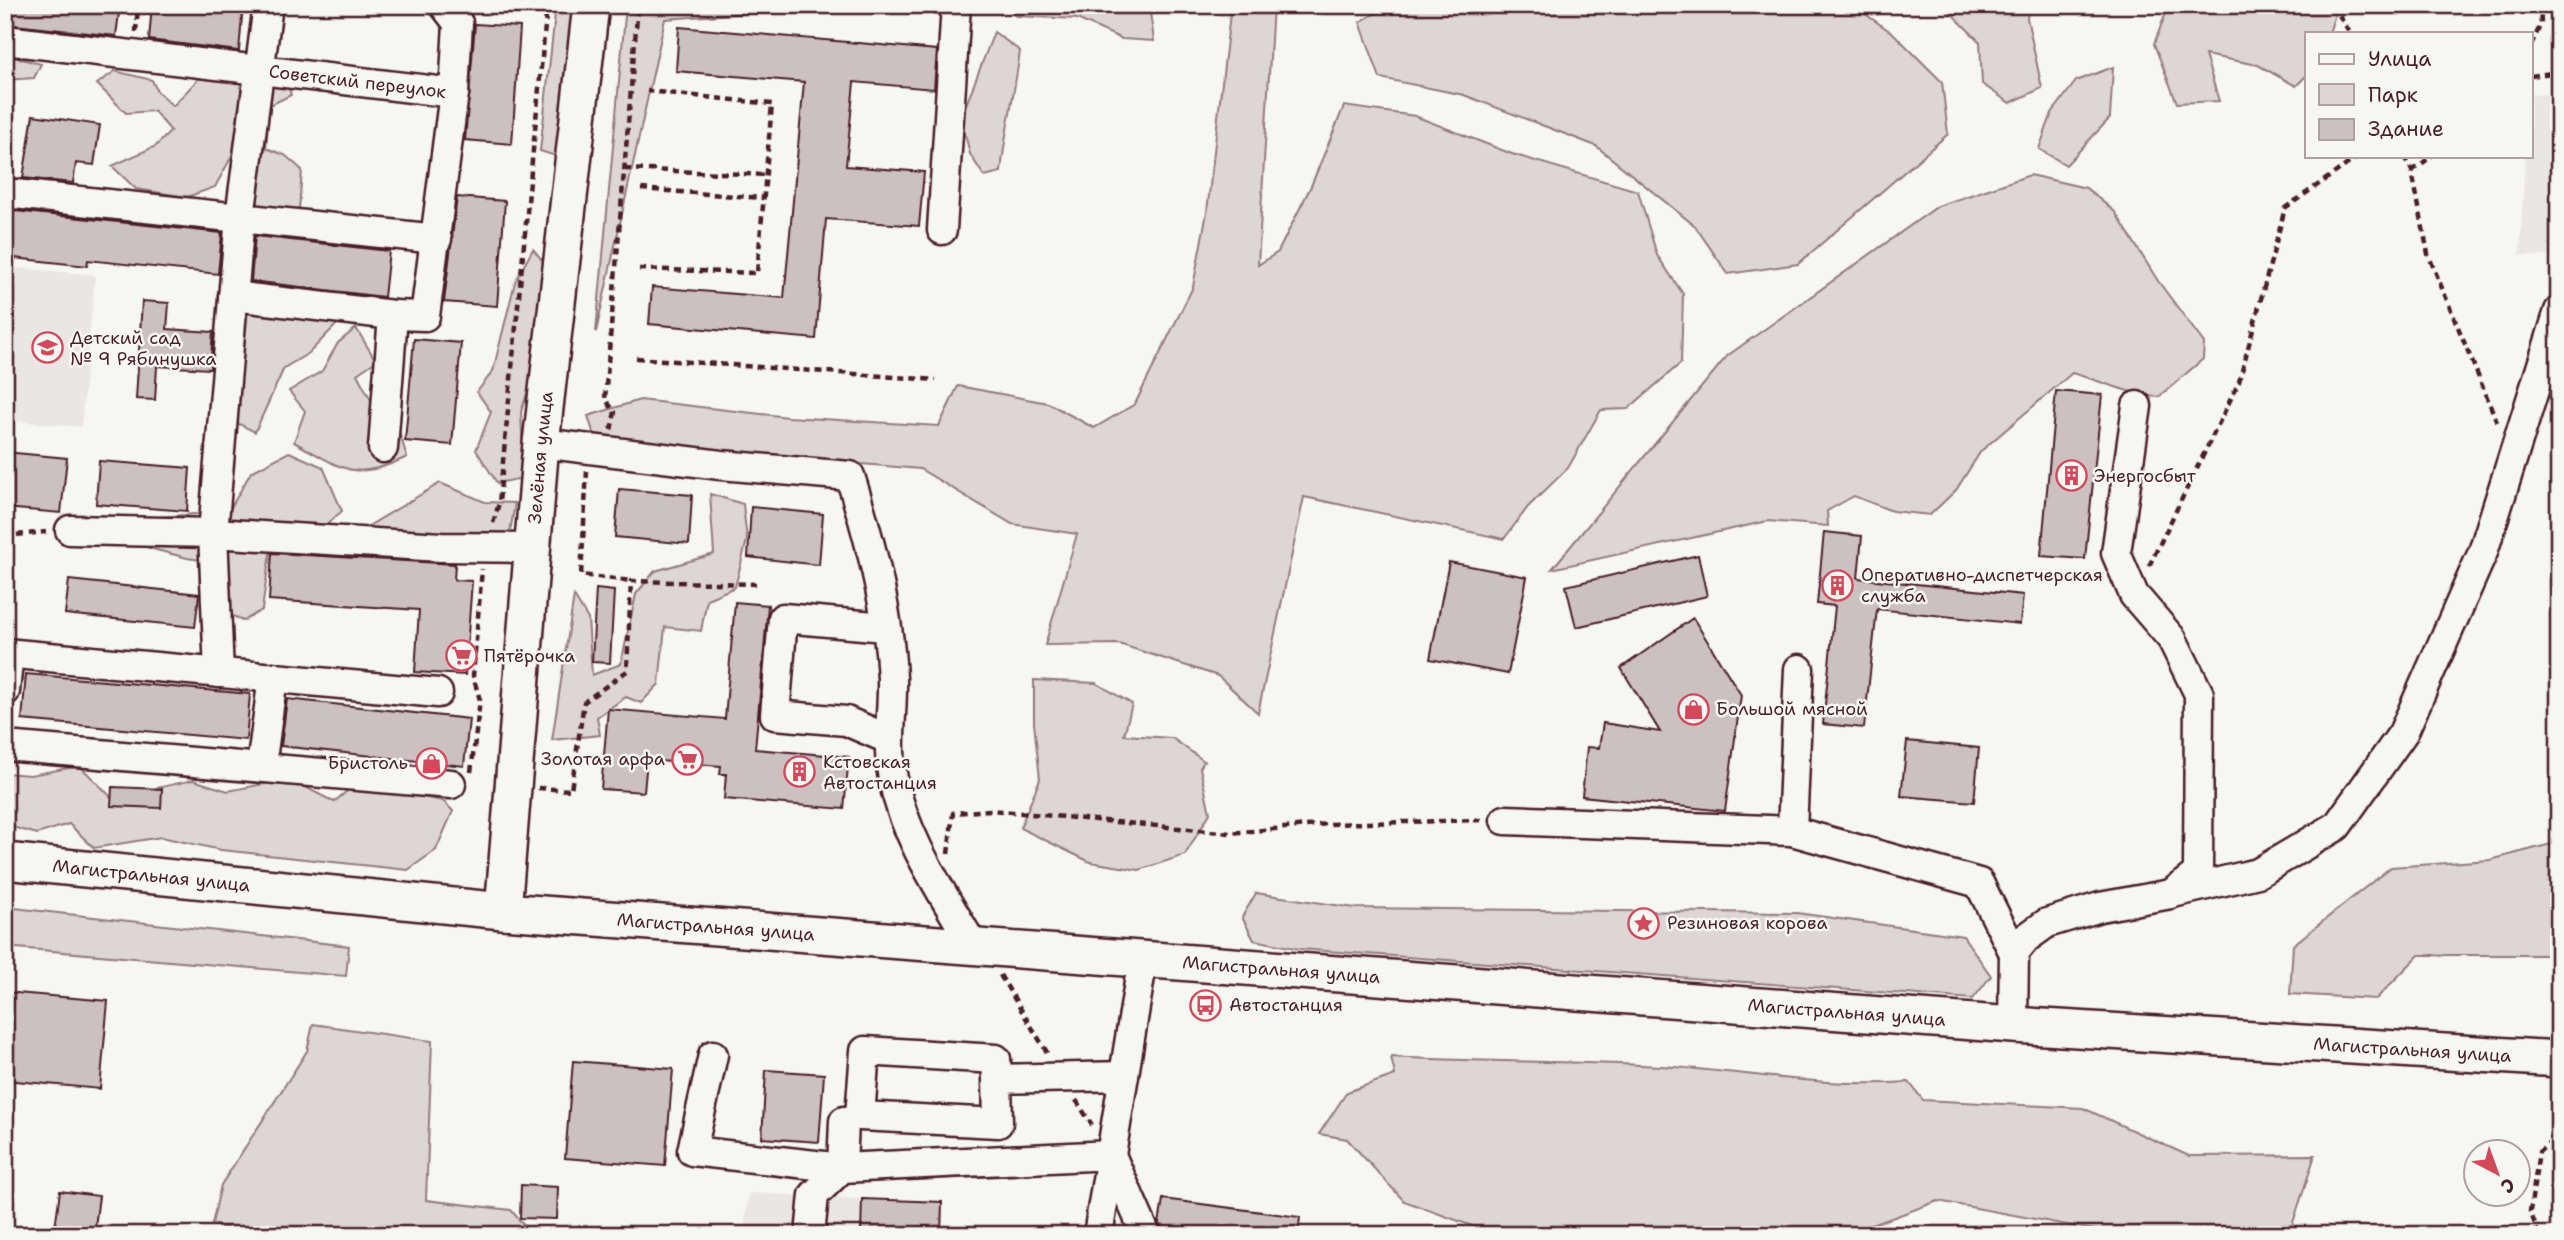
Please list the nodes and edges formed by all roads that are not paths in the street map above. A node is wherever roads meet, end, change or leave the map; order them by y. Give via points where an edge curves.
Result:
1 (268, 5) edge
2 (444, 5) edge
3 (591, 5) edge
4 (956, 5) edge
5 (5, 40) edge
6 (259, 70) junction
7 (454, 93) junction
8 (5, 193) edge
9 (240, 216) junction
10 (942, 230) dead end
11 (437, 239) junction
12 (233, 296) junction
13 (2559, 310) edge
14 (393, 315) junction
15 (2137, 406) dead end
16 (541, 443) junction
17 (383, 448) dead end
18 (70, 530) road end
19 (213, 533) junction
20 (532, 548) junction
21 (885, 627) junction
22 (7, 653) edge
23 (1799, 669) dead end
24 (219, 673) junction
25 (273, 677) junction
26 (5, 691) edge
27 (438, 693) dead end
28 (888, 739) junction
29 (5, 746) edge
30 (261, 768) junction
31 (461, 782) road end
32 (1506, 820) road end
33 (1792, 831) junction
34 (5, 861) edge
35 (2171, 894) junction
36 (503, 911) junction
37 (988, 947) junction
38 (2014, 953) junction
39 (1143, 958) junction
40 (2013, 1025) junction
41 (713, 1055) dead end
42 (2559, 1059) edge
43 (1124, 1076) junction
44 (997, 1079) junction
45 (844, 1121) dead end
46 (1111, 1155) junction
47 (842, 1168) junction
48 (810, 1235) edge
49 (1098, 1235) edge
50 (1146, 1235) edge

1 - 6 street
2 - 7 street via 458,23
3 - 16 main road, Зелёная улица
4 - 10 street
5 - 6 street, Советский переулок
6 - 7 street, Советский переулок
6 - 9 street
7 - 11 street, Советский переулок
8 - 9 street
9 - 11 street
9 - 12 street
11 - 14 street, Советский переулок via 425,316
12 - 14 street
12 - 19 street
13 - 35 street via 2483,552 2403,733 2337,826 2258,873
14 - 17 street
15 - 35 street via 2116,553 2134,596 2172,639 2199,694 2198,873
16 - 20 main road, Зелёная улица
16 - 21 street via 850,476
18 - 19 street
19 - 20 street
19 - 24 street
20 - 36 main road, Зелёная улица
21 - 28 street via 892,679
21 - 28 street via 783,618 775,715 846,721
22 - 24 street
22 - 26 street
23 - 33 street
24 - 25 street
25 - 27 street
25 - 30 street
28 - 37 street via 893,780 917,848
29 - 30 street
30 - 31 street
32 - 33 street
33 - 38 street via 1979,883
34 - 36 main road, Магистральная улица
35 - 38 street via 2100,907 2047,923
36 - 37 main road, Магистральная улица
37 - 39 main road, Магистральная улица
38 - 40 street
39 - 40 main road, Магистральная улица
39 - 43 street
40 - 42 main road, Магистральная улица
41 - 47 street via 692,1151
43 - 44 street
43 - 46 street
44 - 44 street via 998,1124 860,1116 865,1051 996,1059
45 - 47 street
46 - 47 street
46 - 49 street
46 - 50 street
47 - 48 street via 814,1195

